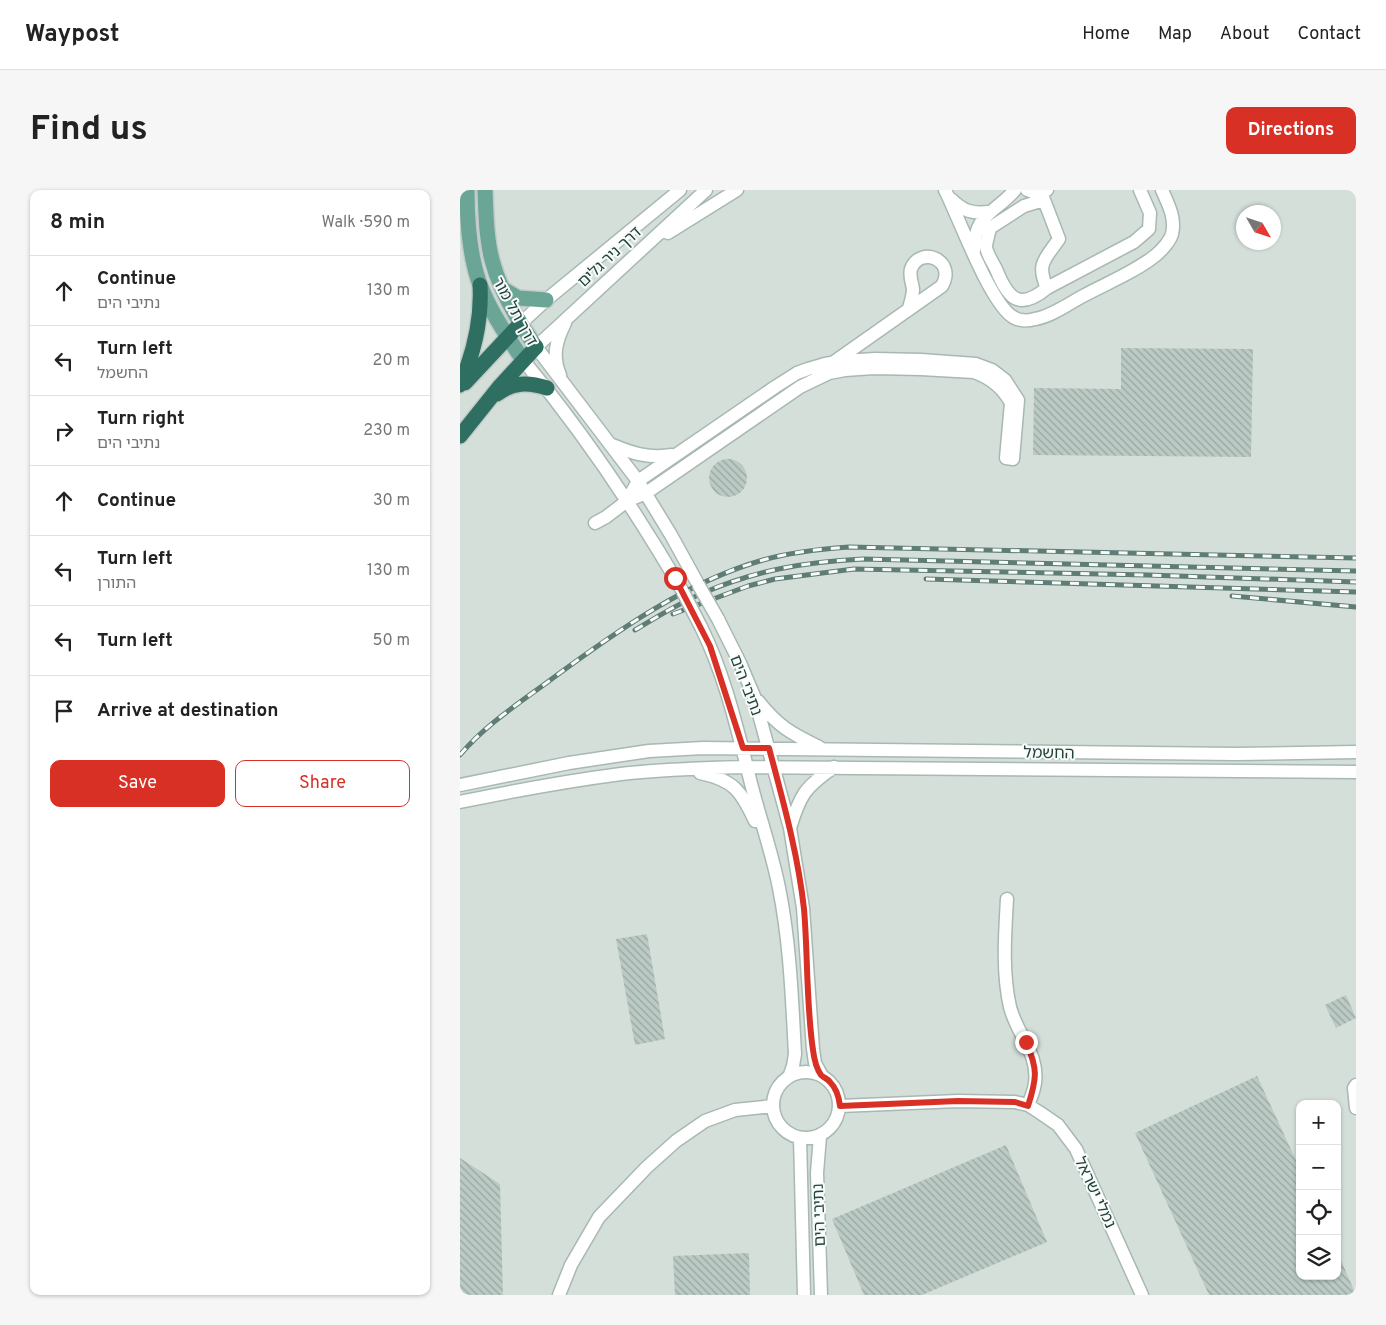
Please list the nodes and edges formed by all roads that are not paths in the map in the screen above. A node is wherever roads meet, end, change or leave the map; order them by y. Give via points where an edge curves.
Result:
1 (467, 190) edge
2 (486, 190) edge
3 (680, 190) edge
4 (706, 190) edge
5 (737, 190) edge
6 (1015, 190) edge
7 (1027, 190) edge
8 (1140, 190) edge
9 (1162, 190) edge
10 (946, 193) edge
11 (1044, 194) edge
12 (989, 212) junction
13 (464, 214) edge
14 (644, 247) junction
15 (974, 254) junction
16 (480, 285) junction
17 (1047, 288) junction
18 (503, 289) junction
19 (546, 300) junction
20 (909, 308) dead end
21 (569, 317) junction
22 (520, 324) junction
23 (507, 336) junction
24 (536, 347) junction
25 (523, 360) junction
26 (832, 363) junction
27 (460, 385) edge
28 (566, 387) junction
29 (800, 387) junction
30 (547, 388) junction
31 (460, 390) edge
32 (486, 403) junction
33 (460, 436) edge
34 (610, 444) junction
35 (675, 455) junction
36 (638, 481) junction
37 (646, 494) junction
38 (627, 501) junction
39 (595, 523) dead end
40 (754, 696) junction
41 (743, 748) junction
42 (769, 748) junction
43 (823, 749) junction
44 (1356, 752) edge
45 (746, 766) junction
46 (774, 766) junction
47 (834, 766) junction
48 (678, 769) junction
49 (1356, 772) edge
50 (460, 785) edge
51 (460, 802) edge
52 (790, 828) junction
53 (768, 848) junction
54 (1007, 899) dead end
55 (822, 1076) junction
56 (789, 1077) junction
57 (1356, 1084) edge
58 (773, 1106) junction
59 (840, 1106) junction
60 (1028, 1106) junction
61 (1356, 1108) edge
62 (820, 1136) junction
63 (800, 1138) junction
64 (559, 1295) edge
65 (804, 1295) edge
66 (821, 1295) edge
67 (1142, 1295) edge

1 - 13 main road, דרך תל מור
2 - 18 main road, דרך תל מור via 488,240
3 - 19 street, דרך ניר גלים
4 - 14 street, דרך ניר גלים
5 - 14 street
6 - 12 street
7 - 11 street
8 - 17 street via 1150,213 1149,229 1134,242
9 - 15 street via 1173,216 1172,234 1166,245 1140,266 1036,319 1023,320 1008,314
10 - 12 street via 963,209 976,214
10 - 15 street
11 - 17 street via 1059,239 1043,262 1040,274
11 - 17 street via 990,228 986,247 1002,283 1016,299 1025,301
12 - 15 street via 975,232
13 - 16 main road, דרך תל מור
14 - 21 street, דרך ניר גלים
16 - 23 main road, דרך תל מור
16 - 27 highway via 476,338
18 - 19 main road via 518,298
18 - 22 main road, דרך תל מור
19 - 22 street, דרך ניר גלים
20 - 26 street
21 - 24 street, דרך ניר גלים
21 - 28 street via 555,349 557,367
22 - 23 highway
22 - 24 main road, דרך תל מור
23 - 25 main road, דרך תל מור
23 - 31 highway
24 - 25 highway
24 - 28 street, נתיבי הים
25 - 30 street, נתיבי הים
25 - 32 highway
26 - 29 street
26 - 29 street via 921,360 976,364 992,370 1010,386 1018,400 1010,458 1011,403 995,382 974,372 845,370 829,373
26 - 35 street via 797,374
28 - 34 street, נתיבי הים
29 - 37 street
30 - 32 highway via 523,383 508,386
30 - 38 street, נתיבי הים
32 - 33 highway
34 - 35 street via 642,456
34 - 36 street, נתיבי הים
35 - 36 street
36 - 37 street, נתיבי הים
36 - 38 street
37 - 38 street
37 - 40 street, נתיבי הים, bridge via 718,619
38 - 39 street
38 - 41 street, נתיבי הים, bridge via 683,592 710,646
40 - 42 street, נתיבי הים
40 - 43 street via 780,726
41 - 42 street, החשמל
41 - 45 street, נתיבי הים
41 - 50 street, החשמל via 649,751
42 - 43 street, החשמל
42 - 46 street, נתיבי הים
43 - 44 street, החשמל via 1225,754
45 - 46 street, החשמל
45 - 48 street, החשמל
45 - 53 street, נתיבי הים
46 - 47 street, החשמל
46 - 52 street, נתיבי הים
47 - 49 street, החשמל
47 - 52 street via 804,792
48 - 51 street via 622,774
48 - 53 street via 716,776 738,790
52 - 55 street, נתיבי הים via 804,908 813,1049 815,1063
53 - 56 street, נתיבי הים via 783,912 792,1002 795,1054
54 - 60 street via 1005,937 1010,1007 1036,1069
55 - 56 street via 805,1072
55 - 59 street via 835,1088
56 - 58 street via 777,1090
57 - 61 street
58 - 63 street via 778,1123 791,1135
58 - 64 street via 735,1110 705,1121 676,1141 600,1218 571,1265
59 - 60 street via 958,1101 1015,1102
59 - 62 street via 834,1124
60 - 67 street, נמלי ישראל via 1058,1125 1076,1150
62 - 63 street
62 - 66 street, נתיבי הים via 817,1173
63 - 65 street, נתיבי הים

